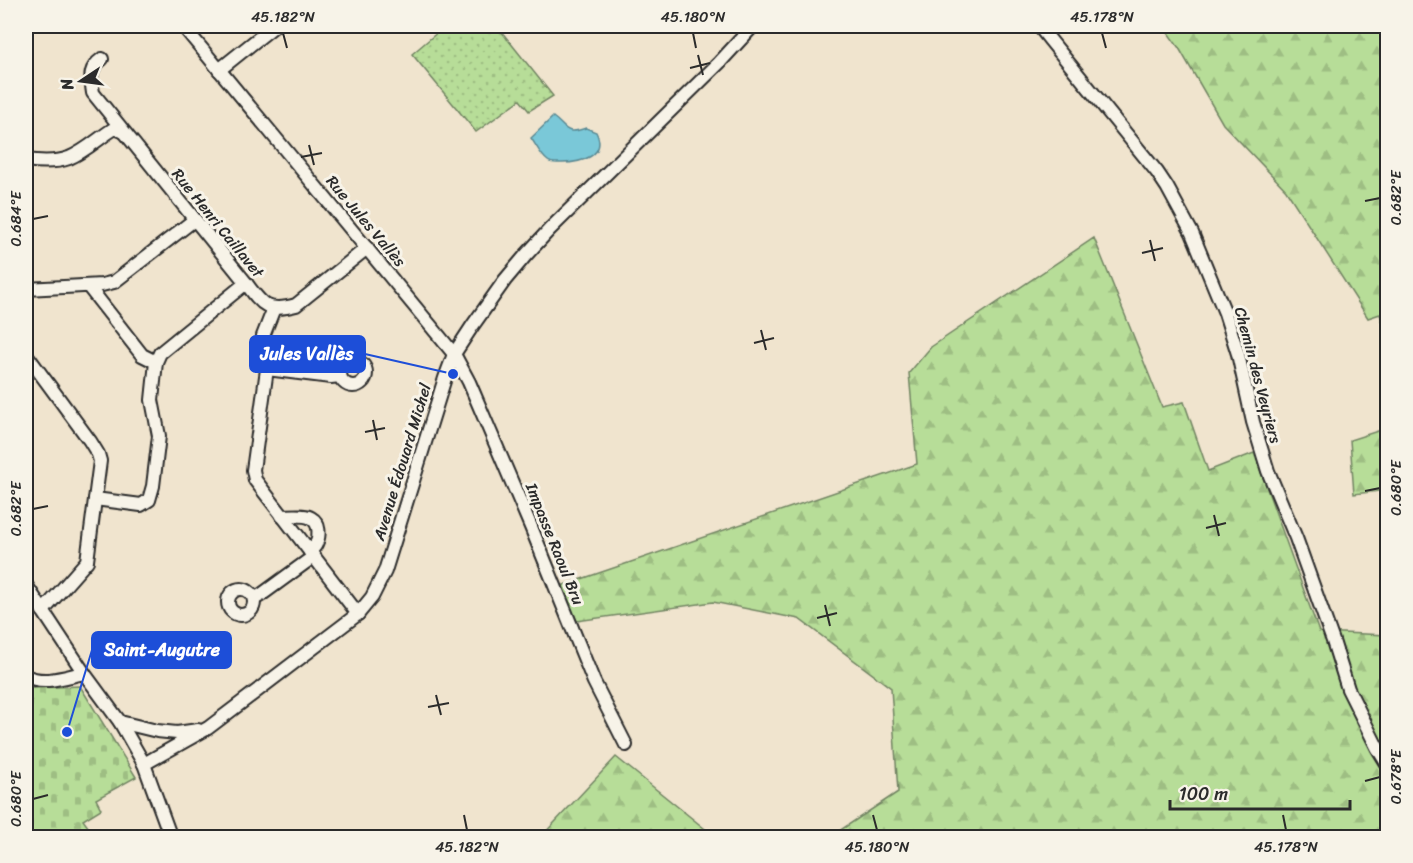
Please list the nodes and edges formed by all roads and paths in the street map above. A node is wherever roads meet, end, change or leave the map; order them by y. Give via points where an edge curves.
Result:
1 (183, 26) edge
2 (274, 26) edge
3 (753, 26) edge
4 (1040, 26) edge
5 (102, 59) dead end
6 (219, 70) junction
7 (122, 130) junction
8 (26, 160) edge
9 (194, 219) junction
10 (367, 248) junction
11 (246, 283) junction
12 (88, 285) junction
13 (26, 289) edge
14 (274, 308) junction
15 (26, 354) edge
16 (454, 354) junction
17 (156, 362) junction
18 (267, 369) junction
19 (340, 376) dead end
20 (95, 499) junction
21 (282, 516) junction
22 (312, 554) junction
23 (26, 585) edge
24 (254, 599) dead end
25 (43, 611) junction
26 (358, 615) junction
27 (84, 673) junction
28 (26, 676) edge
29 (120, 722) junction
30 (208, 728) junction
31 (626, 745) dead end
32 (144, 764) junction
33 (1388, 765) edge
34 (171, 837) edge

1 - 6 street, Rue Jules Vallès
2 - 6 street
3 - 16 street, Avenue Édouard Michel via 526,255
4 - 33 street, Chemin des Veyriers via 1157,172 1192,233 1225,313 1268,471 1296,538 1348,689
5 - 7 street, Rue Henri Caillavet via 94,64 90,77 93,93
6 - 10 street, Rue Jules Vallès
7 - 8 street via 114,128 71,157 42,162
7 - 9 street, Rue Henri Caillavet
9 - 11 street, Rue Henri Caillavet
9 - 12 street via 114,282
10 - 14 street via 296,305
10 - 16 street, Rue Jules Vallès
11 - 14 street, Rue Henri Caillavet via 259,302
11 - 17 street via 160,353
12 - 13 street
12 - 17 street via 142,355
14 - 18 street via 263,336
15 - 20 street via 98,454
16 - 26 street, Avenue Édouard Michel via 385,571
16 - 31 street, Impasse Raoul Bru via 536,538 594,682
17 - 20 street via 152,400 159,436 149,500 141,505
18 - 19 street
18 - 21 street via 253,470 255,480
20 - 25 street via 87,561
21 - 22 street
21 - 22 street via 314,519 319,531
22 - 24 street
22 - 26 street
23 - 25 street
25 - 27 street
26 - 30 street, Avenue Édouard Michel
27 - 28 street via 44,681
27 - 29 street
29 - 30 street, Avenue Édouard Michel via 177,733
29 - 32 street
30 - 32 street, Avenue Édouard Michel
32 - 34 street

